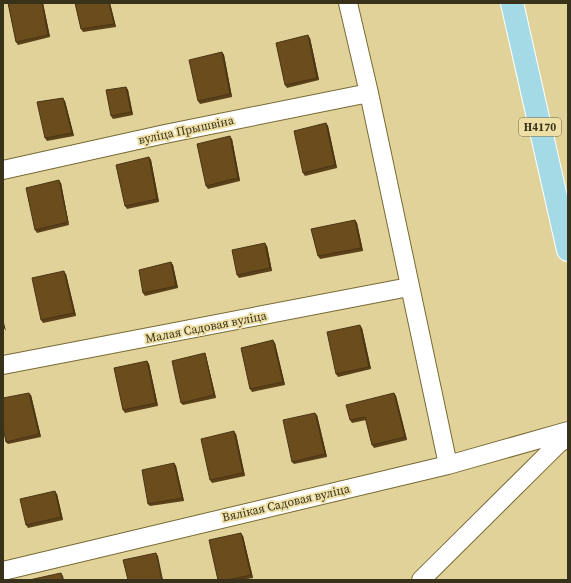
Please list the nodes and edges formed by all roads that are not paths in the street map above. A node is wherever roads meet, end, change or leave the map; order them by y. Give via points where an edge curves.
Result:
1 (348, 3) edge
2 (512, 3) edge
3 (369, 93) junction
4 (3, 170) edge
5 (568, 250) edge
6 (409, 287) junction
7 (3, 365) edge
8 (568, 431) edge
9 (568, 437) edge
10 (448, 465) junction
11 (3, 571) edge
12 (421, 580) edge

1 - 3 street
2 - 5 main road, Н4170
3 - 4 street, вуліца Прышвіна
3 - 6 street
6 - 7 street, Малая Садовая вуліца
6 - 10 street
8 - 10 street, Вялікая Садовая вуліца
9 - 12 street
10 - 11 street, Вялікая Садовая вуліца

